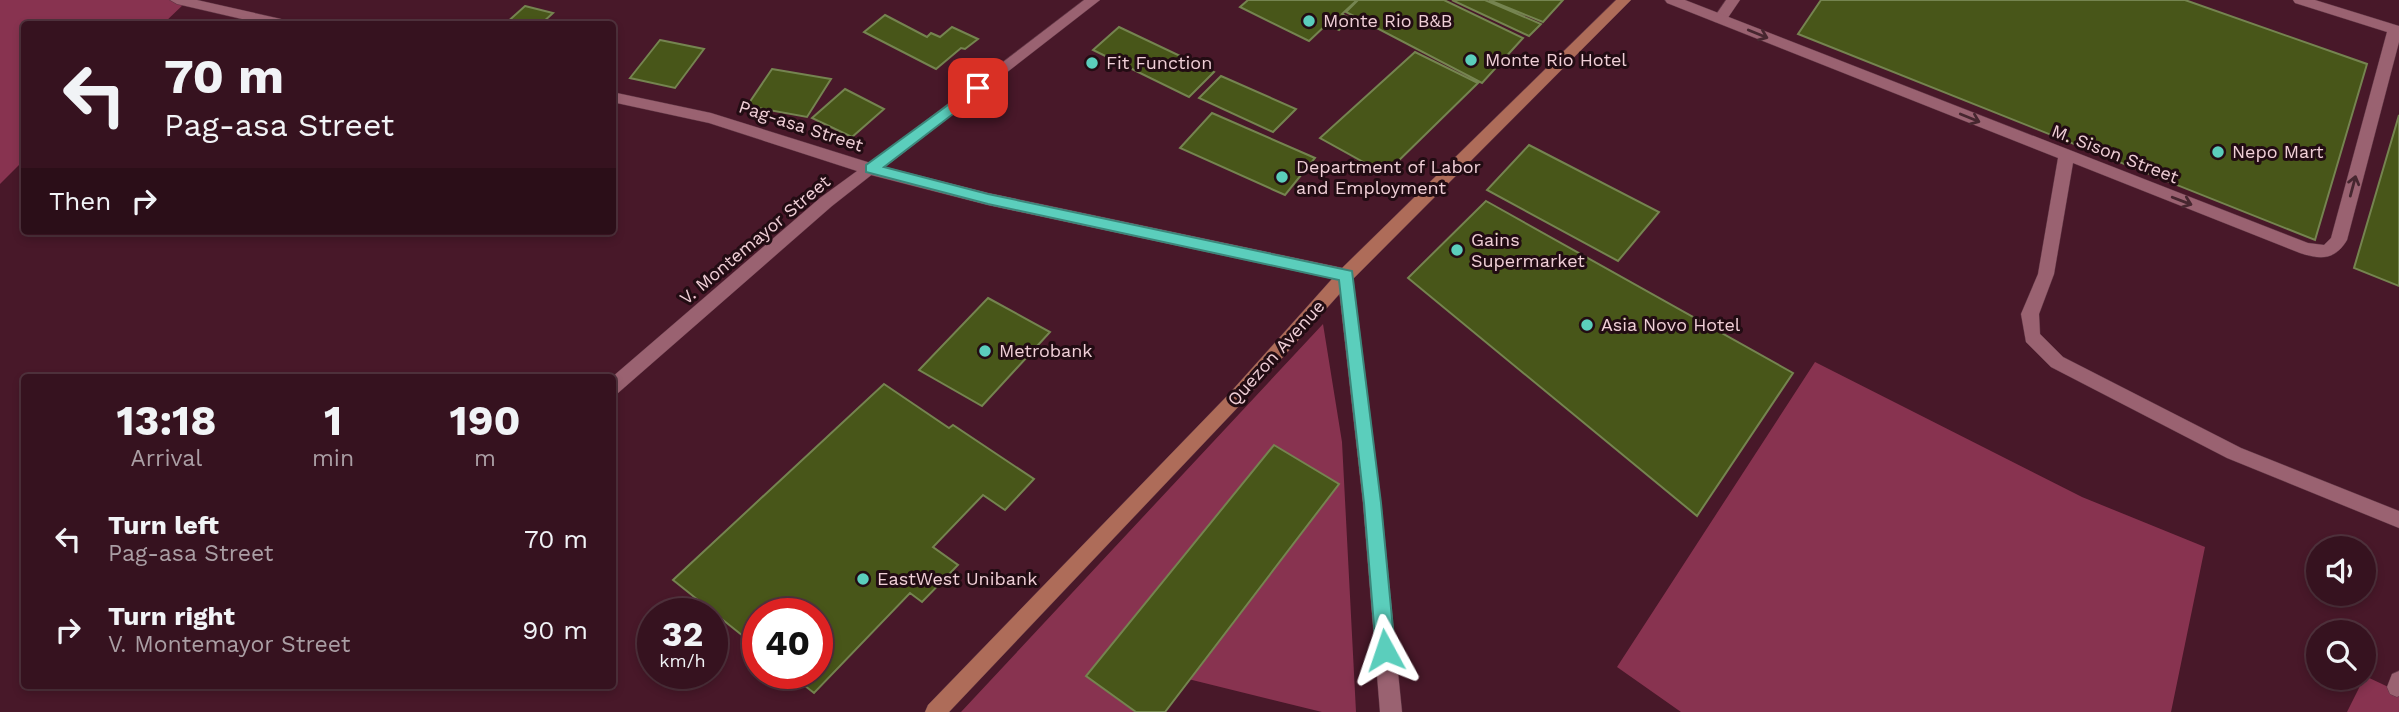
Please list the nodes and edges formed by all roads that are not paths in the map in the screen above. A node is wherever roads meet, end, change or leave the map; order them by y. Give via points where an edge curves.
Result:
1 (177, 0) edge
2 (1093, 0) edge
3 (1624, 0) edge
4 (1672, 0) edge
5 (1733, 0) edge
6 (2300, 0) edge
7 (1720, 19) junction
8 (268, 21) edge
9 (2397, 31) edge
10 (616, 98) edge
11 (2066, 156) junction
12 (871, 169) junction
13 (1346, 275) junction
14 (616, 384) edge
15 (2399, 520) edge
16 (935, 712) edge
17 (1391, 712) edge

1 - 8 street
2 - 12 street, V. Montemayor Street
3 - 13 main road, Quezon Avenue
4 - 7 street, M. Sison Street
5 - 7 street
6 - 9 street
7 -> 11 street, M. Sison Street
11 -> 9 street, M. Sison Street via 2306,249 2328,252 2339,240
10 - 12 street, Pag-asa Street via 711,118
11 - 15 street via 2046,274 2030,314 2032,337 2057,362 2234,453
12 - 13 street, Pag-asa Street via 988,199
12 - 14 street, V. Montemayor Street
13 - 16 main road, Quezon Avenue via 1234,400
13 - 17 street

